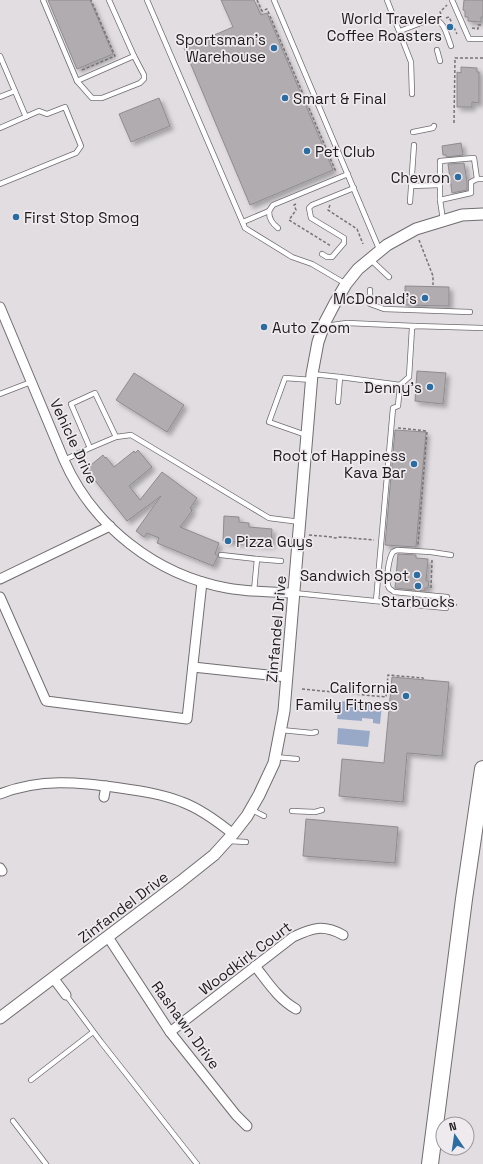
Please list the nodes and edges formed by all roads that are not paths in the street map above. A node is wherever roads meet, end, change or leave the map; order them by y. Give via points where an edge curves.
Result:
1 (43, 0) edge
2 (109, 0) edge
3 (147, 0) edge
4 (274, 0) edge
5 (387, 0) edge
6 (452, 0) edge
7 (400, 31) junction
8 (483, 39) edge
9 (450, 46) dead end
10 (437, 50) dead end
11 (0, 56) edge
12 (134, 56) junction
13 (440, 61) dead end
14 (2, 65) edge
15 (78, 81) junction
16 (15, 91) junction
17 (412, 94) dead end
18 (0, 97) edge
19 (26, 117) junction
20 (434, 126) dead end
21 (0, 128) edge
22 (413, 132) dead end
23 (414, 145) dead end
24 (348, 174) junction
25 (477, 179) junction
26 (483, 179) edge
27 (0, 184) edge
28 (440, 185) junction
29 (411, 186) junction
30 (354, 188) junction
31 (440, 200) junction
32 (410, 202) dead end
33 (269, 211) junction
34 (483, 214) edge
35 (443, 220) junction
36 (242, 222) junction
37 (278, 228) dead end
38 (380, 251) junction
39 (322, 254) dead end
40 (370, 259) junction
41 (389, 277) dead end
42 (346, 284) junction
43 (370, 290) dead end
44 (0, 308) edge
45 (470, 312) dead end
46 (324, 326) junction
47 (415, 326) junction
48 (483, 328) edge
49 (312, 377) junction
50 (340, 377) junction
51 (31, 382) junction
52 (400, 384) junction
53 (0, 394) edge
54 (338, 402) dead end
55 (307, 436) junction
56 (116, 437) junction
57 (90, 448) junction
58 (64, 460) junction
59 (300, 522) junction
60 (110, 526) junction
61 (221, 555) dead end
62 (451, 555) dead end
63 (257, 559) junction
64 (281, 561) dead end
65 (0, 579) edge
66 (202, 582) junction
67 (254, 591) junction
68 (294, 593) junction
69 (0, 597) edge
70 (447, 597) dead end
71 (376, 601) junction
72 (446, 605) road end
73 (193, 667) junction
74 (287, 677) junction
75 (281, 730) junction
76 (316, 732) dead end
77 (275, 757) junction
78 (297, 759) dead end
79 (483, 769) edge
80 (106, 786) junction
81 (0, 794) edge
82 (104, 797) dead end
83 (251, 809) junction
84 (322, 810) dead end
85 (292, 811) dead end
86 (264, 816) dead end
87 (230, 837) junction
88 (246, 842) dead end
89 (343, 935) dead end
90 (108, 937) junction
91 (255, 966) junction
92 (54, 979) junction
93 (66, 995) joint
94 (296, 1009) dead end
95 (0, 1018) edge
96 (93, 1032) junction
97 (170, 1032) junction
98 (31, 1080) dead end
99 (13, 1121) dead end
100 (247, 1126) dead end
101 (46, 1164) edge
102 (197, 1164) edge
103 (430, 1164) edge

1 - 15 lane
2 - 12 lane
3 - 36 lane
4 - 24 lane
5 - 7 lane
6 - 8 lane via 469,39
7 - 9 lane via 435,19 443,26
7 - 17 lane via 411,62
10 - 13 lane
11 - 14 lane
12 - 15 lane
12 - 15 lane via 144,75 140,83 102,98 92,98
14 - 16 lane
16 - 18 lane
16 - 19 lane
19 - 21 lane
19 - 27 lane via 39,111 47,114 65,107 81,146 76,153
20 - 22 lane
23 - 29 lane
24 - 30 lane
24 - 33 lane via 273,205
25 - 26 lane
25 - 28 lane via 474,158 440,161
25 - 31 lane via 472,182 471,193
28 - 29 lane
28 - 31 lane
29 - 32 lane
30 - 38 lane
30 - 39 lane via 309,208 311,218 344,238 344,243 332,257
31 - 35 lane
33 - 36 lane
33 - 37 lane via 269,218
34 - 35 street, Zinfandel Drive via 462,215
35 - 38 street, Zinfandel Drive via 416,229
36 - 42 lane via 245,228 292,257 312,264
38 - 40 street, Zinfandel Drive
40 - 41 lane
40 - 42 street, Zinfandel Drive
42 - 46 street, Zinfandel Drive
43 - 45 lane via 370,304 384,309
44 - 51 street, Vehicle Drive
46 - 47 lane via 347,323
46 - 49 street, Zinfandel Drive via 318,342
47 - 48 lane
47 - 52 lane via 412,328 409,377
49 - 50 lane
49 - 55 street, Zinfandel Drive
49 - 55 lane via 285,378 269,422
50 - 52 lane
50 - 54 lane
51 - 53 lane
51 - 58 street, Vehicle Drive
52 - 71 lane via 398,406 393,408
55 - 59 street, Zinfandel Drive
56 - 57 lane
56 - 57 lane via 95,393 70,404
56 - 59 lane via 131,435 269,518
57 - 58 lane
58 - 60 street, Vehicle Drive via 83,494
59 - 68 street, Zinfandel Drive
60 - 65 street
60 - 66 street, Vehicle Drive via 150,558
61 - 63 lane
62 - 70 lane via 397,550 390,557 388,585 394,592
63 - 64 lane
63 - 67 lane
66 - 67 street, Vehicle Drive
66 - 73 street
67 - 68 street, Vehicle Drive
68 - 71 lane
68 - 74 street, Zinfandel Drive
69 - 73 street via 46,701 187,718
71 - 72 lane
73 - 74 street
74 - 75 street, Zinfandel Drive
75 - 76 lane via 312,734
75 - 77 street, Zinfandel Drive
77 - 78 lane
77 - 83 street, Zinfandel Drive
79 - 103 highway
80 - 81 street via 44,783
80 - 82 street
80 - 87 street via 150,792 182,802 213,818
83 - 86 lane
83 - 87 street, Zinfandel Drive
84 - 85 lane
87 - 88 lane
87 - 90 street, Zinfandel Drive via 208,860
89 - 91 street, Woodkirk Court via 323,928 306,931 293,937
90 - 92 street, Zinfandel Drive
90 - 97 street, Rashawn Drive
91 - 94 street via 280,997
91 - 97 street, Woodkirk Court
92 - 93 street
92 - 95 street, Zinfandel Drive
93 - 96 lane
96 - 98 lane
96 - 102 lane
97 - 100 street, Rashawn Drive
99 - 101 lane

